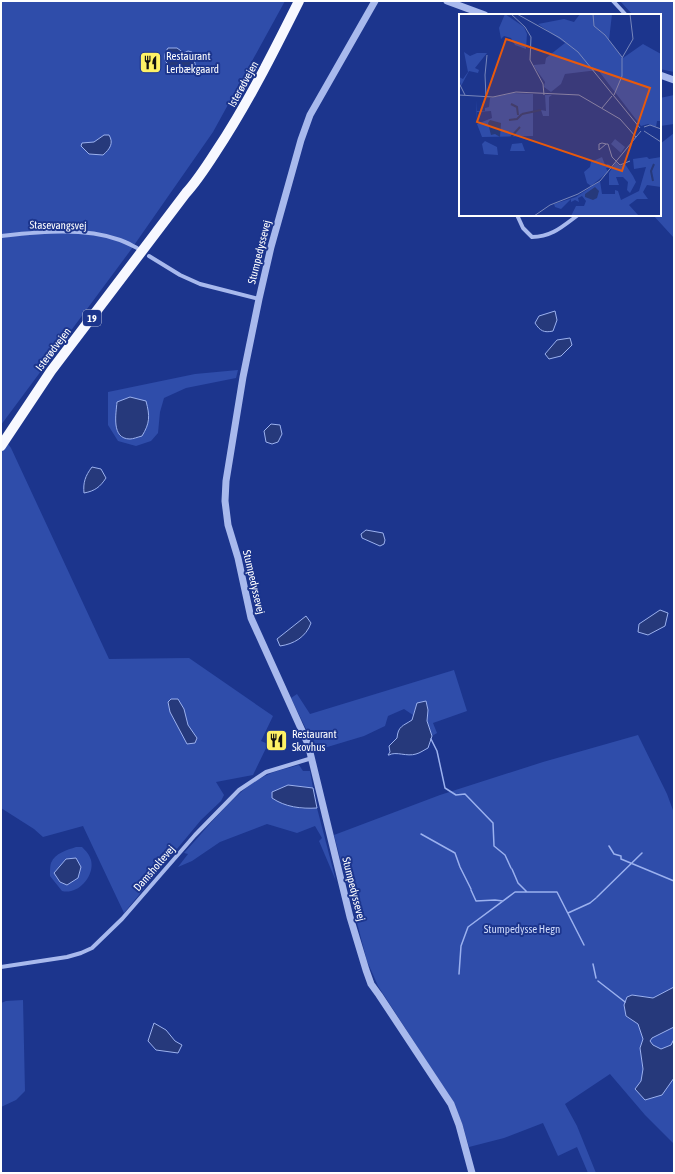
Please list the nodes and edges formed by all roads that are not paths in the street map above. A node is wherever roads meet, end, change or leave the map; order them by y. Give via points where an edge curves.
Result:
1 (292, 1) edge
2 (300, 1) edge
3 (374, 1) edge
4 (446, 1) edge
5 (613, 1) edge
6 (481, 14) edge
7 (625, 14) edge
8 (661, 76) edge
9 (674, 80) edge
10 (186, 193) junction
11 (517, 216) edge
12 (577, 216) edge
13 (1, 236) edge
14 (136, 248) dead end
15 (149, 256) dead end
16 (259, 300) junction
17 (1, 446) edge
18 (312, 758) junction
19 (1, 967) edge
20 (472, 1173) edge

1 - 10 highway, Isterødvejen / 19 via 246,92
2 - 10 highway, Isterødvejen / 19 via 246,104
3 - 16 street, Stumpedyssevej via 310,114 271,247
4 - 6 street
5 - 7 street
8 - 9 street
10 - 17 highway, Isterødvejen / 19 via 51,371
11 - 12 street via 522,228 536,237 550,234
13 - 14 street, Stasevangsvej via 35,232 76,232 120,240
15 - 16 street via 200,284
16 - 18 street, Stumpedyssevej via 240,392 225,501 228,525 251,618
18 - 19 street, Damsholtevej via 266,772 239,790 195,835 122,920 92,948 68,956
18 - 20 street, Stumpedyssevej via 348,910 366,970 375,990 451,1104

